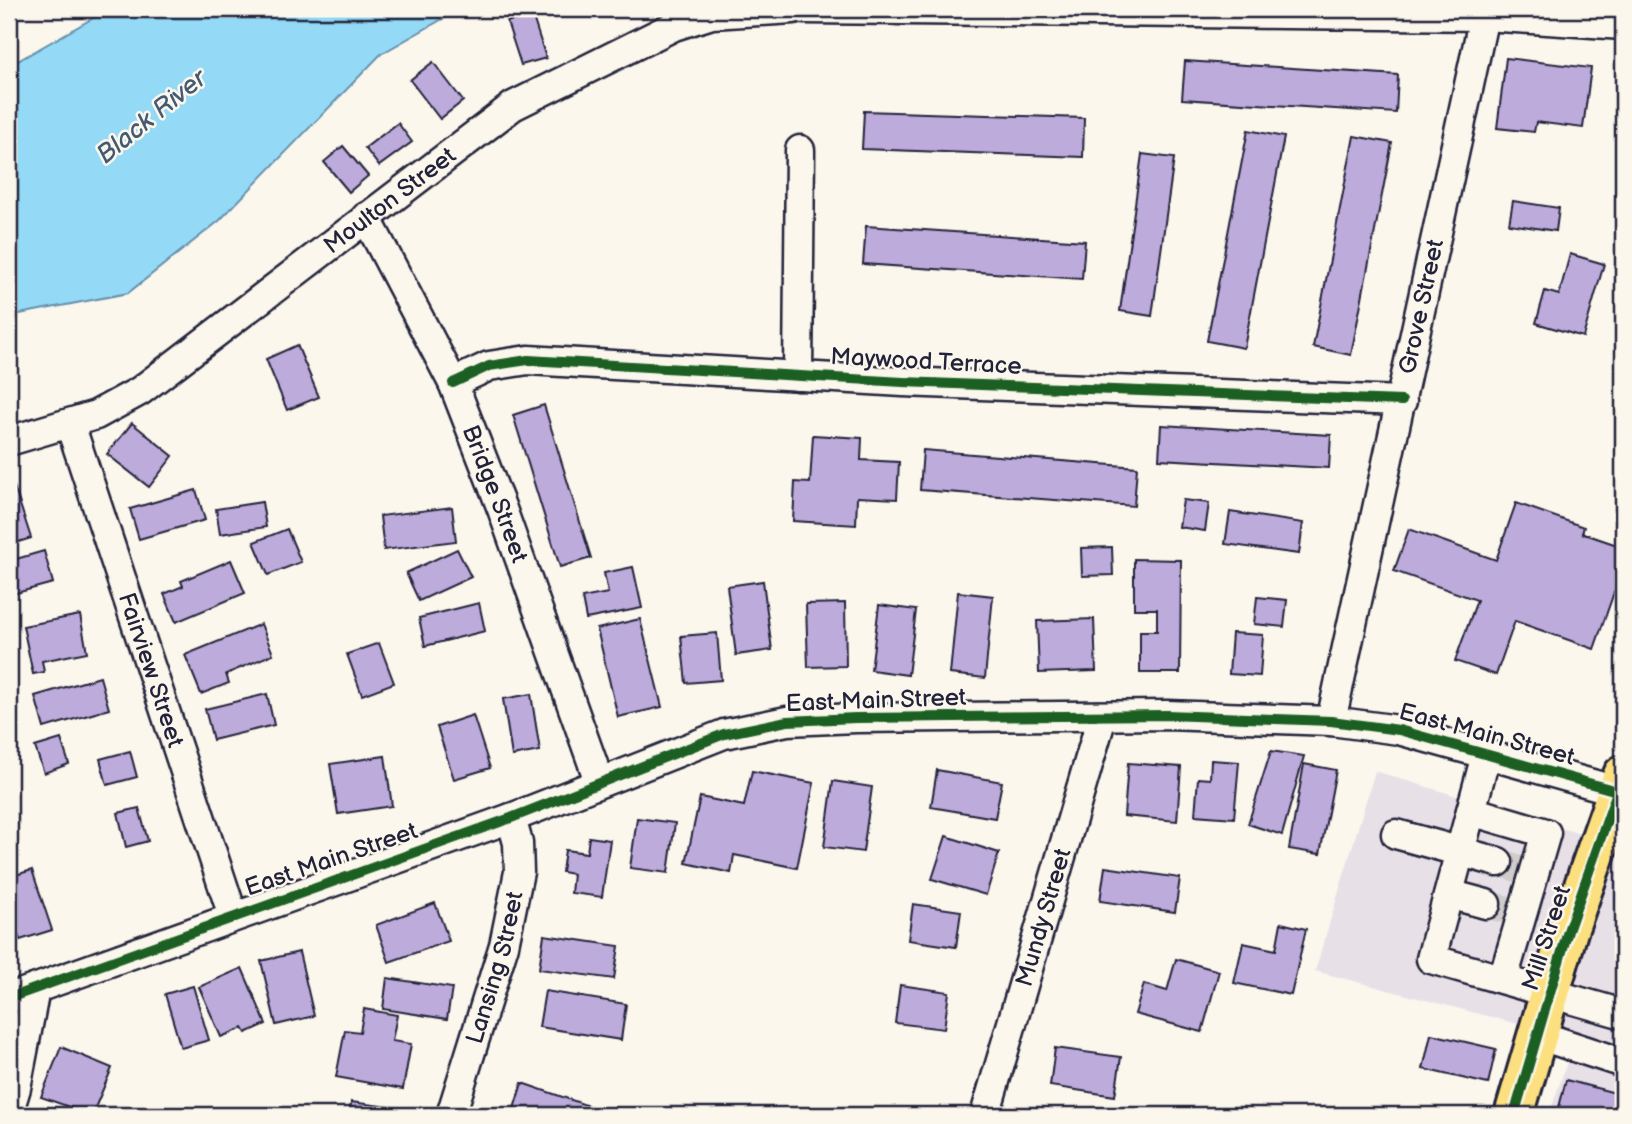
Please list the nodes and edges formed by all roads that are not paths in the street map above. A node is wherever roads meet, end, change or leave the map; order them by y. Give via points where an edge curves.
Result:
1 (793, 9) edge
2 (804, 9) edge
3 (1484, 16) junction
4 (1623, 25) edge
5 (800, 150) dead end
6 (366, 217) junction
7 (798, 376) junction
8 (453, 383) junction
9 (1402, 401) junction
10 (70, 424) junction
11 (9, 442) edge
12 (1102, 717) junction
13 (1331, 721) junction
14 (1486, 755) junction
15 (599, 781) junction
16 (1620, 783) edge
17 (1471, 811) junction
18 (511, 818) junction
19 (1396, 834) dead end
20 (1460, 851) junction
21 (1518, 868) junction
22 (1449, 894) junction
23 (1506, 910) junction
24 (233, 916) junction
25 (1503, 979) junction
26 (35, 989) junction
27 (1550, 992) junction
28 (9, 998) edge
29 (1623, 1014) edge
30 (1538, 1035) junction
31 (1623, 1062) edge
32 (9, 1111) edge
33 (451, 1115) edge
34 (985, 1115) edge
35 (1514, 1115) edge

1 - 6 street, Moulton Street via 712,15 662,32 513,106
2 - 3 street
3 - 4 street
3 - 9 street, Grove Street
5 - 7 street
6 - 8 street, Bridge Street
6 - 10 street, Moulton Street via 139,391
7 - 8 street, Maywood Terrace via 527,360 489,366
7 - 9 street, Maywood Terrace
8 - 15 street, Bridge Street
9 - 13 street, Grove Street
10 - 11 street, Moulton Street
10 - 24 street, Fairview Street
12 - 13 street, East Main Street
12 - 15 street, East Main Street via 787,721 724,734
12 - 34 street, Mundy Street
13 - 14 street, East Main Street via 1399,730
14 - 16 street, East Main Street
14 - 17 street
15 - 18 street, East Main Street
16 - 27 highway, Mill Street
17 - 20 street
17 - 21 street via 1546,833
18 - 24 street, East Main Street
18 - 33 street, Lansing Street via 519,872 504,946
19 - 20 street
20 - 21 street
20 - 22 street
21 - 23 street
22 - 23 street
22 - 25 street via 1431,959
23 - 25 street
24 - 26 street, East Main Street
25 - 27 street
26 - 28 street, East Main Street
26 - 32 street
27 - 29 street
27 - 30 highway, Mill Street
30 - 31 street
30 - 35 highway, Mill Street

